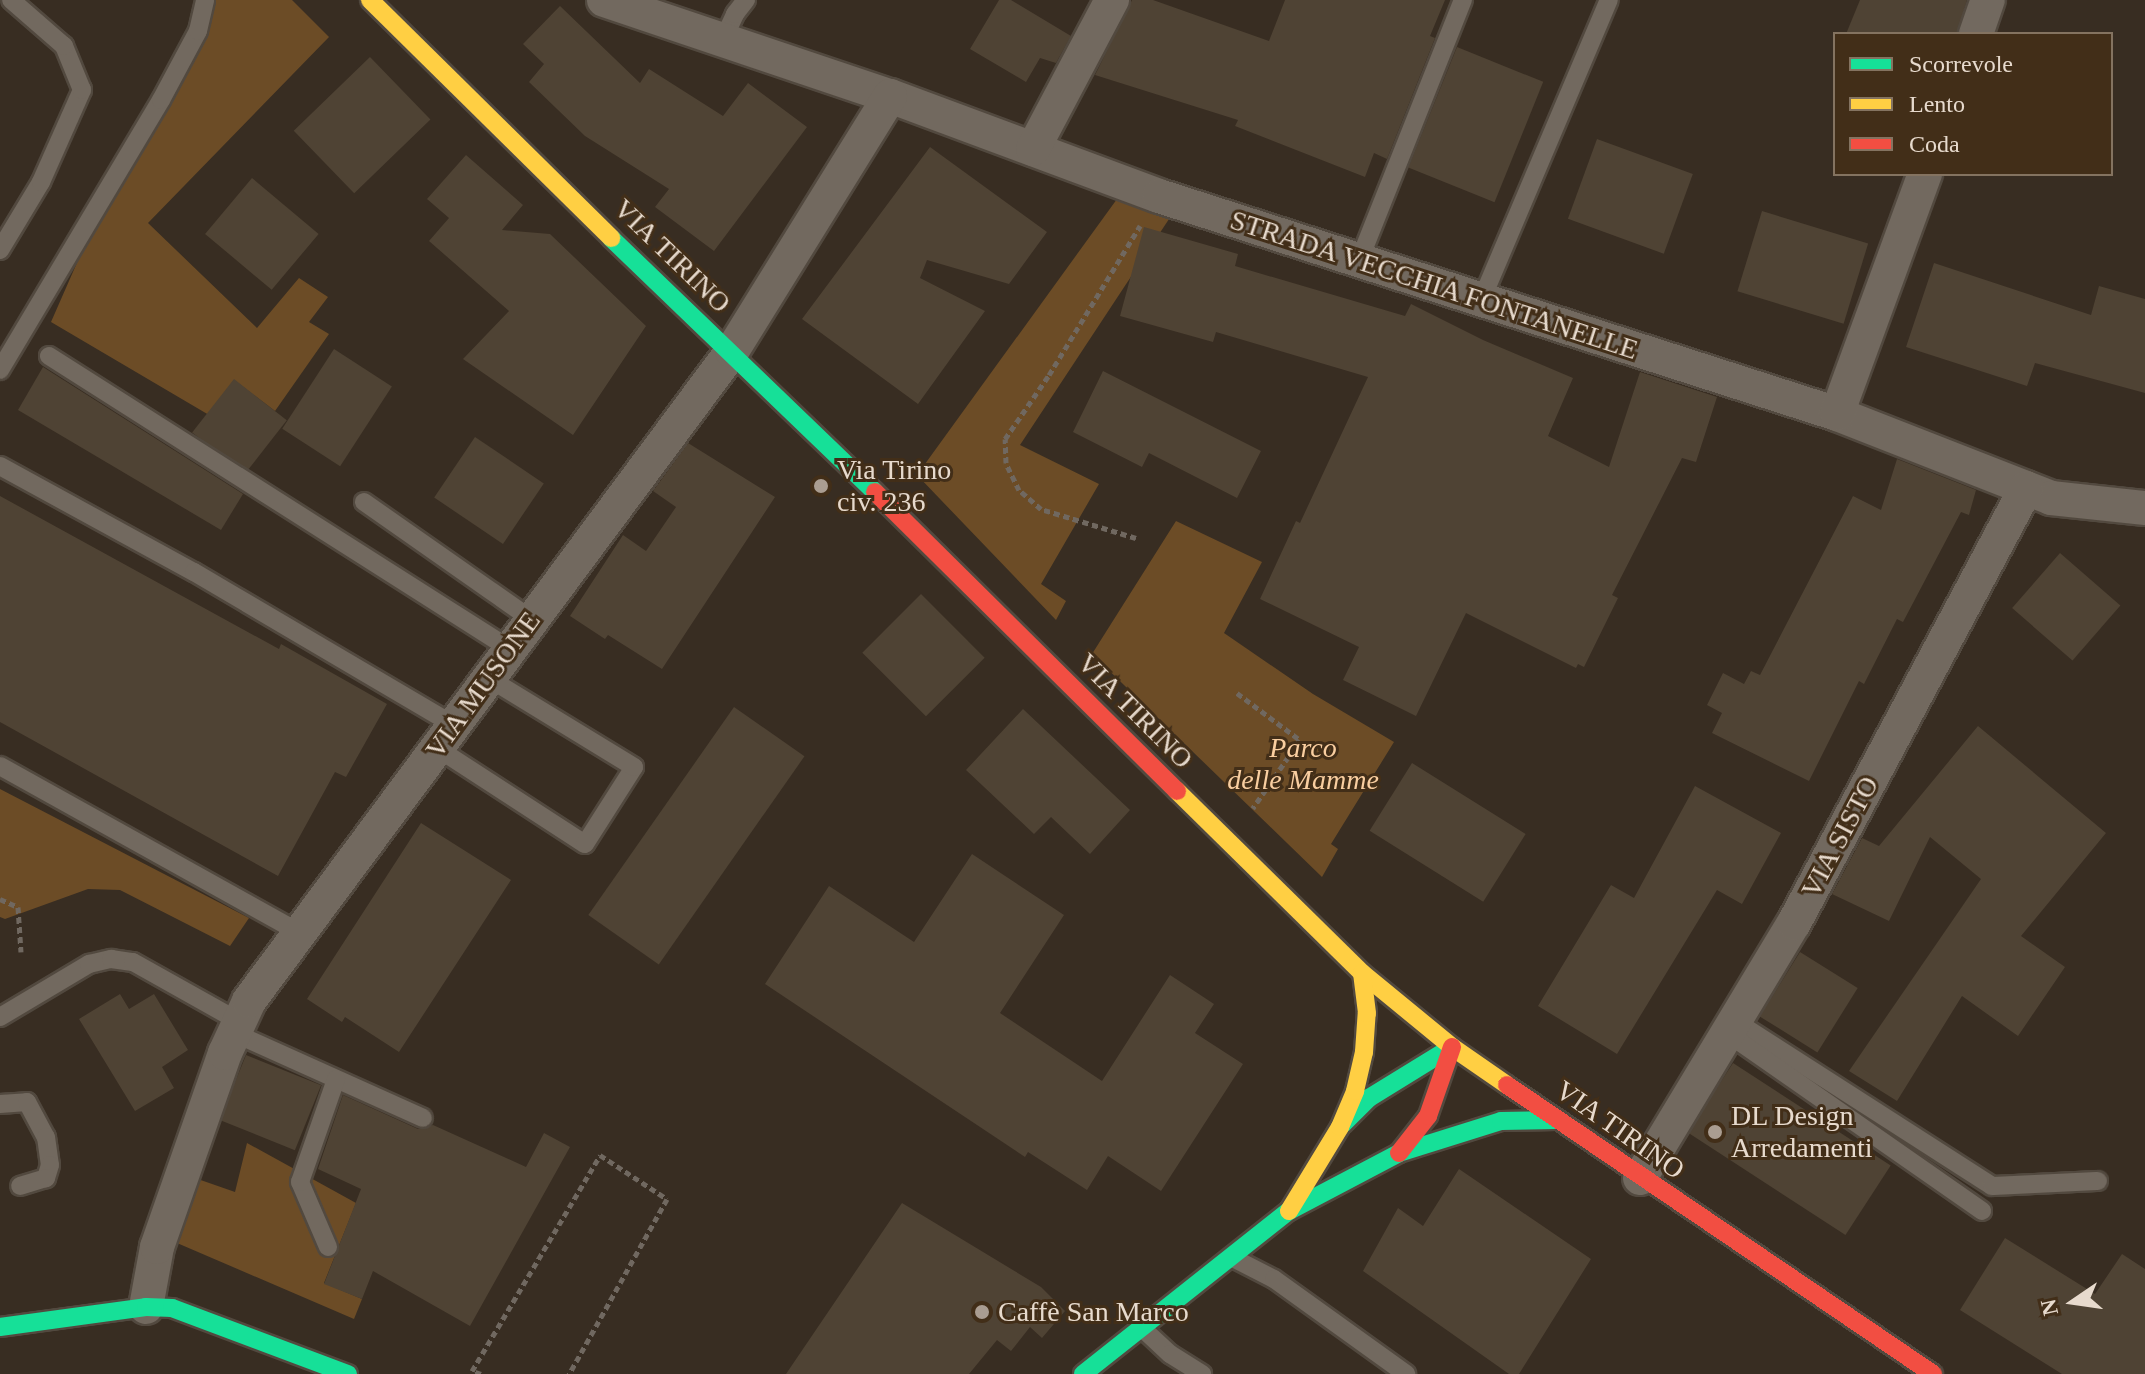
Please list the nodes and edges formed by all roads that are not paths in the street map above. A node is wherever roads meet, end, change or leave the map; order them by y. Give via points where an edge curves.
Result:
1 (11, 0) edge
2 (205, 0) edge
3 (370, 0) edge
4 (604, 0) edge
5 (746, 0) edge
6 (1112, 0) edge
7 (1463, 0) edge
8 (1609, 0) edge
9 (1988, 0) edge
10 (1977, 32) edge
11 (723, 40) junction
12 (890, 96) junction
13 (1033, 149) junction
14 (1924, 176) edge
15 (0, 250) edge
16 (1359, 261) junction
17 (1481, 301) junction
18 (732, 351) junction
19 (49, 356) dead end
20 (0, 370) edge
21 (1837, 414) junction
22 (0, 466) edge
23 (2026, 488) junction
24 (364, 502) dead end
25 (2145, 508) edge
26 (531, 619) junction
27 (510, 649) junction
28 (488, 678) junction
29 (445, 736) junction
30 (0, 766) edge
31 (300, 933) junction
32 (1362, 973) junction
33 (0, 1017) edge
34 (1731, 1027) junction
35 (237, 1028) junction
36 (1452, 1047) junction
37 (336, 1079) junction
38 (0, 1104) edge
39 (423, 1118) dead end
40 (1556, 1120) junction
41 (1340, 1127) junction
42 (1399, 1153) junction
43 (1640, 1178) junction
44 (2098, 1181) dead end
45 (20, 1186) dead end
46 (1289, 1211) junction
47 (1982, 1211) dead end
48 (328, 1247) dead end
49 (1233, 1258) junction
50 (146, 1307) junction
51 (0, 1327) edge
52 (1142, 1328) junction
53 (348, 1374) edge
54 (1083, 1374) edge
55 (1202, 1374) edge
56 (1406, 1374) edge
57 (1933, 1374) edge

1 - 15 lane via 64,46 82,90 41,182
2 - 20 lane via 198,31 161,100
3 - 18 street, VIA TIRINO
4 - 11 street, STRADA VECCHIA FONTANELLE
5 - 11 lane
6 - 13 street
7 - 16 lane
8 - 17 lane
9 - 10 street
11 - 12 street, STRADA VECCHIA FONTANELLE
12 - 13 street, STRADA VECCHIA FONTANELLE
12 - 18 street, VIA MUSONE
13 - 16 street, STRADA VECCHIA FONTANELLE
14 - 21 street
16 - 17 street, STRADA VECCHIA FONTANELLE
17 - 21 street, STRADA VECCHIA FONTANELLE
18 - 26 street, VIA MUSONE
18 - 32 street, VIA TIRINO
19 - 27 lane
21 - 23 street, STRADA VECCHIA FONTANELLE
22 - 29 lane via 194,572
23 - 25 street, STRADA VECCHIA FONTANELLE via 2051,498
23 - 34 street, VIA SISTO via 1794,923
24 - 26 lane
26 - 27 street, VIA MUSONE
27 - 28 street, VIA MUSONE
28 - 29 street, VIA MUSONE
28 - 29 lane via 634,767 585,844
29 - 31 street, VIA MUSONE
30 - 31 lane
31 - 35 street, VIA MUSONE via 249,1001
32 - 36 street, VIA TIRINO
32 - 41 street via 1364,1052
33 - 35 lane via 89,964 111,959 133,962
34 - 43 street, VIA SISTO
34 - 44 lane via 1992,1186
34 - 47 lane
35 - 37 lane
35 - 50 street, VIA MUSONE via 157,1247
36 - 40 street, VIA TIRINO
36 - 41 street via 1369,1098
36 - 42 street via 1428,1116
37 - 39 lane
37 - 48 lane via 300,1182
38 - 45 lane via 27,1102 46,1137 46,1178
40 - 42 street via 1501,1121
40 - 43 street, VIA TIRINO
41 - 46 street
42 - 46 street
43 - 57 street, VIA TIRINO
46 - 49 street
49 - 52 street
49 - 56 lane via 1274,1279
50 - 51 street
50 - 53 street via 198,1315
52 - 54 street
52 - 55 lane

